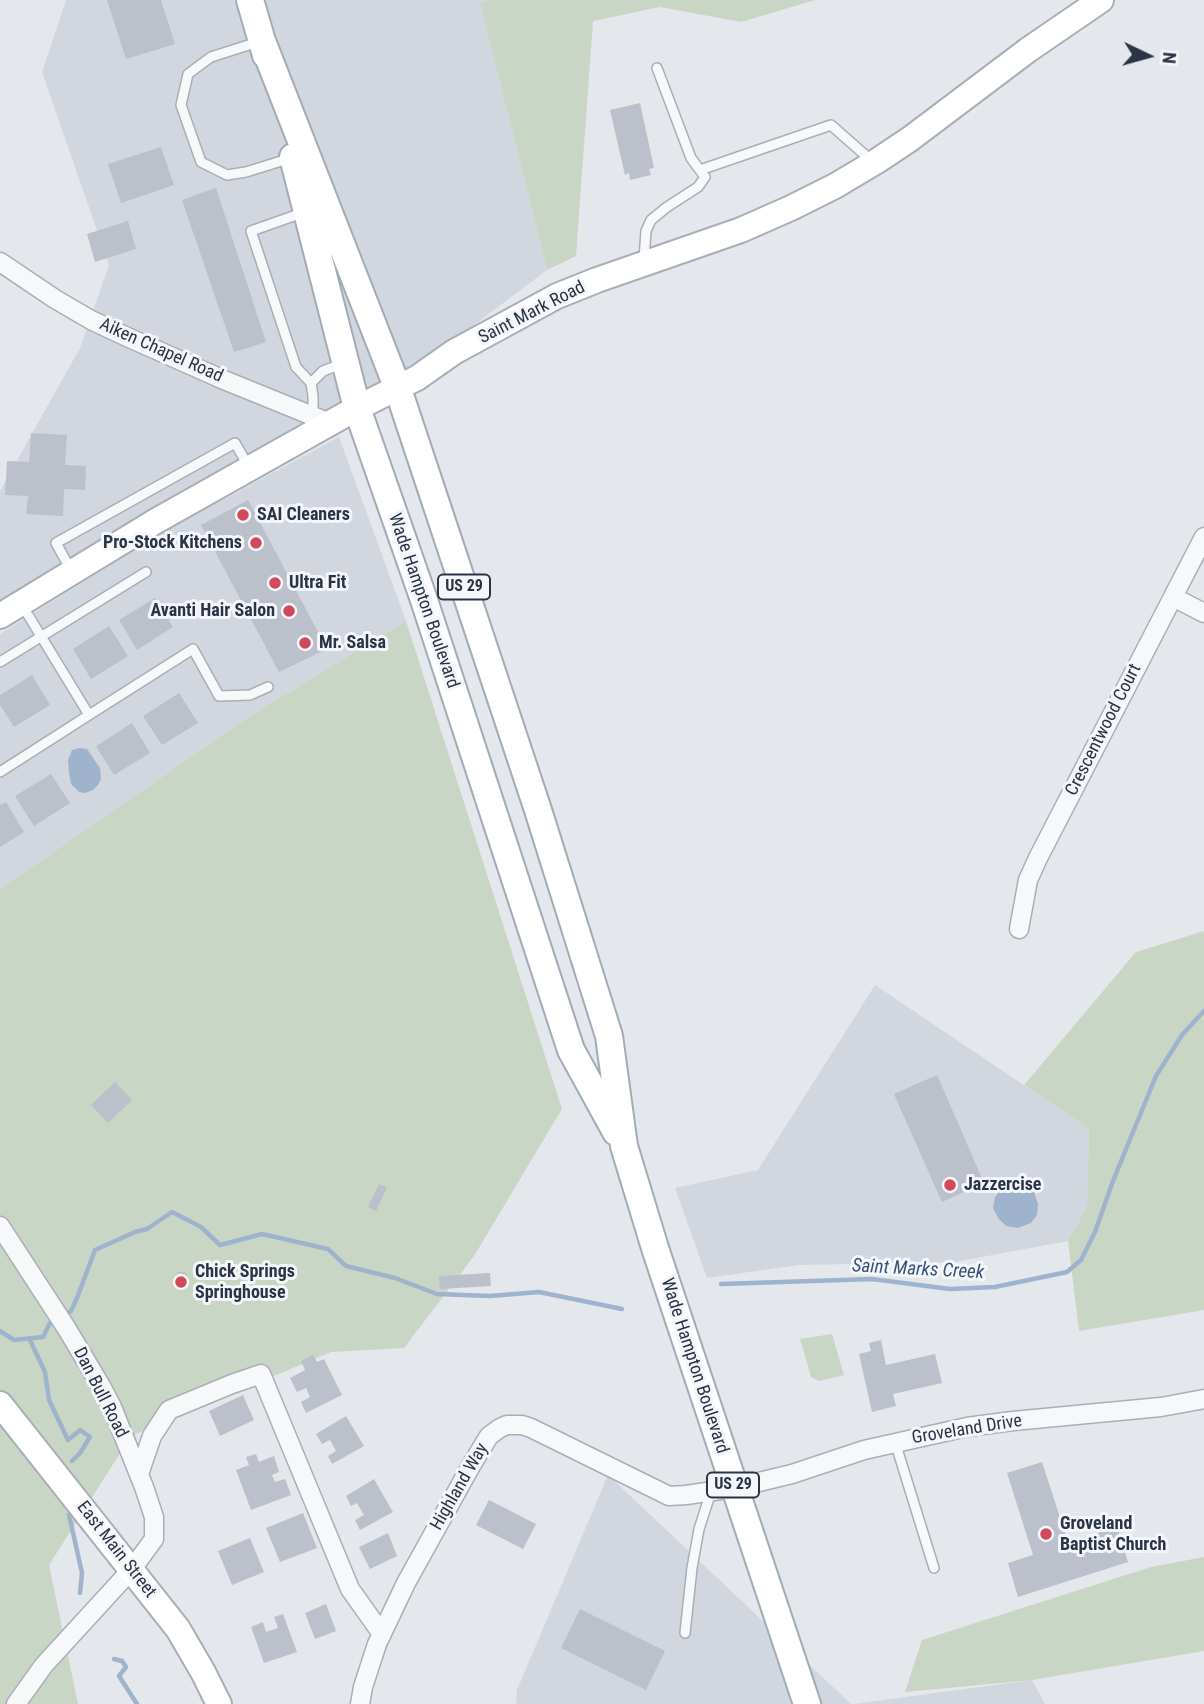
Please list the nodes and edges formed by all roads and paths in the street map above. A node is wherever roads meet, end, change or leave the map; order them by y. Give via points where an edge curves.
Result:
1 (250, 0) edge
2 (1101, 0) edge
3 (262, 41) junction
4 (657, 68) dead end
5 (293, 158) junction
6 (874, 163) junction
7 (700, 170) junction
8 (307, 212) junction
9 (0, 262) edge
10 (644, 265) junction
11 (346, 362) junction
12 (311, 383) junction
13 (398, 388) junction
14 (358, 408) junction
15 (322, 420) junction
16 (1204, 537) edge
17 (146, 572) dead end
18 (1173, 597) junction
19 (10, 610) edge
20 (1204, 613) edge
21 (41, 637) junction
22 (0, 662) edge
23 (268, 687) dead end
24 (89, 715) junction
25 (0, 772) edge
26 (538, 810) junction
27 (498, 825) junction
28 (1019, 929) dead end
29 (624, 1146) junction
30 (0, 1226) edge
31 (1204, 1398) edge
32 (0, 1404) edge
33 (895, 1442) junction
34 (139, 1474) junction
35 (722, 1490) junction
36 (132, 1569) junction
37 (934, 1569) dead end
38 (685, 1633) dead end
39 (382, 1634) junction
40 (16, 1704) edge
41 (219, 1704) edge
42 (360, 1704) edge
43 (806, 1704) edge

1 - 3 main road, Wade Hampton Boulevard / US 29
2 - 6 street, Saint Mark Road
3 - 5 main road, Wade Hampton Boulevard / US 29
3 - 5 lane via 211,57 188,74 181,105 201,162 227,175
3 - 13 main road, Wade Hampton Boulevard / US 29
4 - 7 lane via 691,158
5 - 8 main road, Wade Hampton Boulevard / US 29
6 - 7 lane via 831,125
6 - 10 street, Saint Mark Road via 766,219
7 - 10 lane via 705,177 698,187 651,220
8 - 11 main road, Wade Hampton Boulevard / US 29
8 - 12 lane via 251,232 296,367
9 - 15 street, Aiken Chapel Road via 91,320
10 - 13 street, Saint Mark Road via 557,296
11 - 12 lane via 323,371
11 - 14 main road, Wade Hampton Boulevard / US 29
12 - 15 lane
13 - 14 street, Saint Mark Road
13 - 26 main road, Wade Hampton Boulevard / US 29
14 - 15 street, Saint Mark Road
14 - 27 main road, Wade Hampton Boulevard / US 29
15 - 19 street, Saint Mark Road via 250,468
16 - 18 street, Crescentwood Court
17 - 21 lane
18 - 20 street
18 - 28 street, Crescentwood Court via 1038,858 1028,880
19 - 21 lane
21 - 22 lane
21 - 24 lane
23 - 24 lane via 250,695 219,696 193,649
24 - 25 lane
26 - 27 main road
26 - 29 main road, Wade Hampton Boulevard / US 29 via 609,1036
27 - 29 main road, Wade Hampton Boulevard / US 29 via 571,1051
29 - 35 main road, Wade Hampton Boulevard / US 29
30 - 34 street, Dan Bull Road via 101,1386
31 - 33 street, Groveland Drive via 1161,1408 967,1427
32 - 36 street, East Main Street
33 - 35 street, Groveland Drive
33 - 37 lane
34 - 36 street, Dan Bull Road via 154,1517 154,1539
34 - 39 street via 152,1436 169,1410 261,1374 350,1589
35 - 38 lane via 699,1529
35 - 39 street, Highland Way via 669,1496 531,1428 514,1424 500,1428 489,1436 472,1464
35 - 43 main road, Wade Hampton Boulevard / US 29
36 - 40 street, Dan Bull Road via 44,1665
36 - 41 street, East Main Street via 178,1629
39 - 42 street, Highland Way

